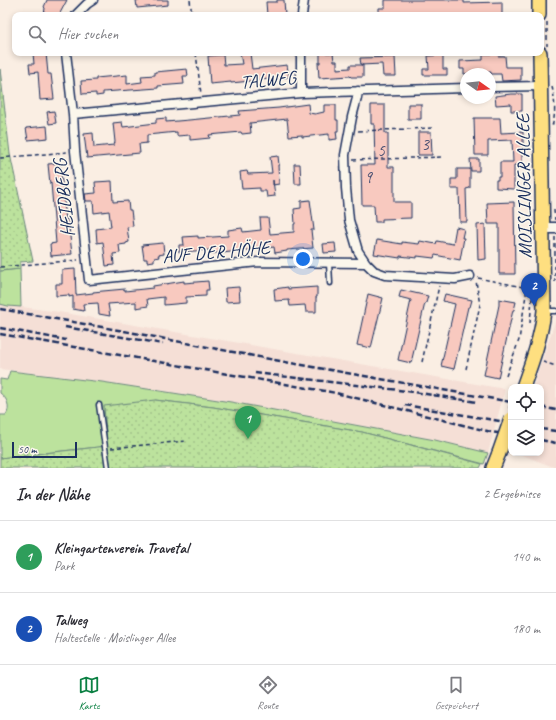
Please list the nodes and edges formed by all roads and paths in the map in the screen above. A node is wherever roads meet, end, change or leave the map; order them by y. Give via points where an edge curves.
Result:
1 (93, 0) edge
2 (190, 0) edge
3 (304, 0) edge
4 (539, 0) edge
5 (79, 12) edge
6 (192, 12) edge
7 (302, 12) edge
8 (539, 12) edge
9 (66, 56) edge
10 (196, 56) edge
11 (301, 56) edge
12 (540, 56) edge
13 (541, 86) junction
14 (496, 87) edge
15 (460, 88) edge
16 (358, 91) junction
17 (301, 92) junction
18 (202, 102) junction
19 (73, 114) junction
20 (432, 128) dead end
21 (349, 131) junction
22 (75, 151) junction
23 (441, 157) dead end
24 (0, 158) edge
25 (346, 160) junction
26 (550, 228) edge
27 (86, 259) junction
28 (329, 263) junction
29 (366, 263) junction
30 (0, 267) edge
31 (441, 278) junction
32 (473, 279) junction
33 (89, 280) joint
34 (330, 283) dead end
35 (527, 288) junction
36 (533, 289) dead end
37 (532, 296) dead end
38 (550, 311) edge
39 (530, 326) dead end
40 (539, 361) dead end
41 (422, 362) dead end
42 (556, 366) edge
43 (466, 369) dead end
44 (506, 376) dead end
45 (524, 384) edge
46 (99, 405) dead end
47 (511, 420) edge
48 (187, 441) dead end
49 (106, 448) junction
50 (108, 468) edge
51 (493, 468) edge

1 - 5 street
2 - 6 path
3 - 7 street
4 - 8 main road
9 - 19 street, HEIDBERG
10 - 18 path
11 - 17 street
12 - 13 main road, MOISLINGER ALLEE
13 - 14 street
13 - 26 main road, MOISLINGER ALLEE
15 - 16 street, TALWEG
16 - 17 street, TALWEG
16 - 21 street
17 - 18 street, TALWEG
18 - 19 street, TALWEG
19 - 22 street, HEIDBERG
20 - 21 path
21 - 25 street
22 - 24 path
22 - 27 street, HEIDBERG
23 - 25 path
25 - 29 street via 349,220 358,251
26 - 38 main road, MOISLINGER ALLEE
27 - 30 path
27 - 33 street, HEIDBERG
28 - 29 street, AUF DER HÖHE
28 - 33 street, AUF DER HÖHE via 258,262
28 - 34 lane
29 - 31 street via 374,271 385,275
31 - 32 street
31 - 41 path
32 - 35 path
32 - 43 path via 480,304
35 - 36 path
35 - 44 path via 519,340
37 - 39 path
38 - 45 main road, MOISLINGER ALLEE
40 - 42 path
46 - 49 lane
47 - 51 main road, bridge
48 - 49 path
49 - 50 lane

